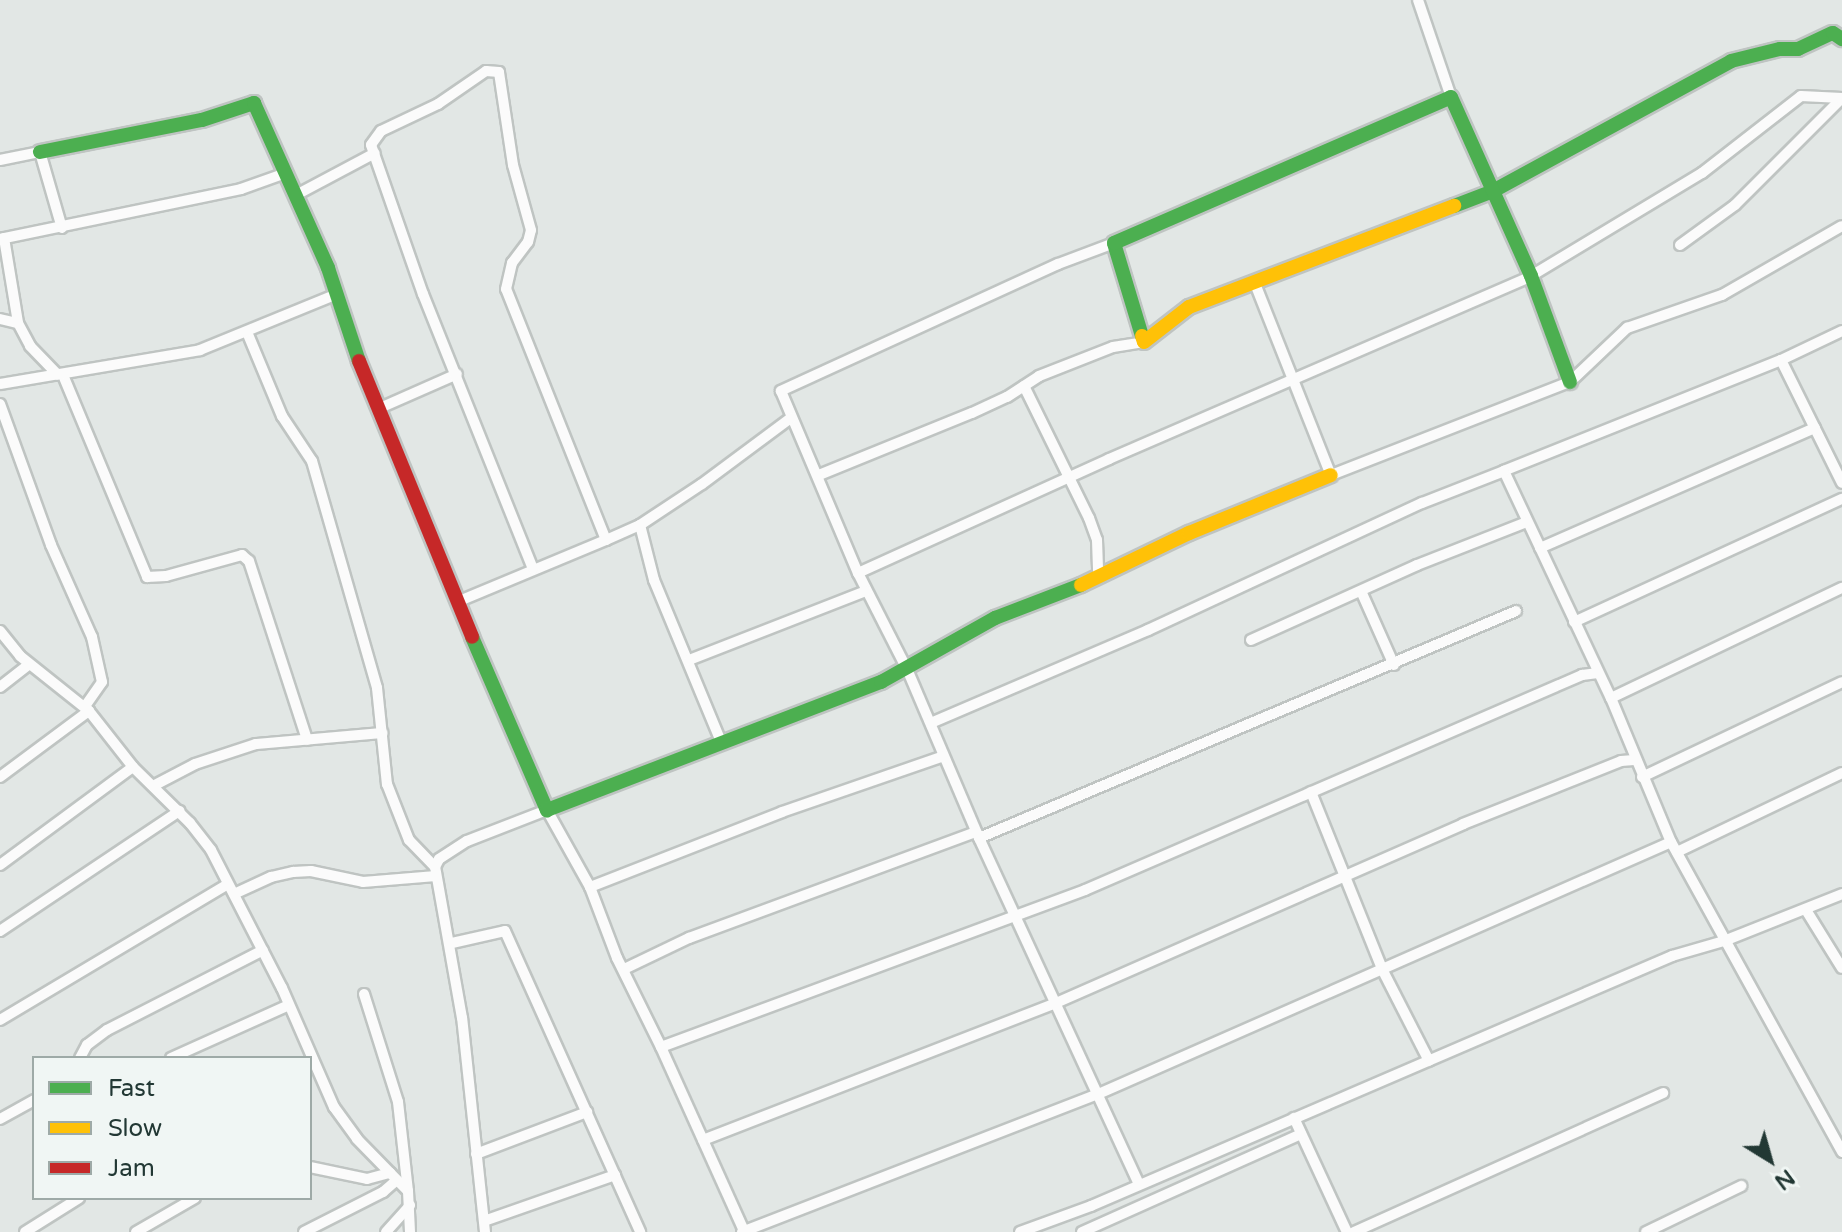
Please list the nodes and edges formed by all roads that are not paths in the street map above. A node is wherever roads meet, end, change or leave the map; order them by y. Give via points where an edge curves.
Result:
1 (1418, 0) edge
2 (1842, 39) edge
3 (1451, 97) junction
4 (40, 152) junction
5 (375, 153) junction
6 (0, 160) edge
7 (286, 173) junction
8 (1493, 191) junction
9 (296, 195) junction
10 (1842, 226) edge
11 (62, 228) junction
12 (2, 238) edge
13 (1114, 243) junction
14 (1680, 245) dead end
15 (1531, 276) junction
16 (1254, 281) junction
17 (337, 294) junction
18 (0, 319) edge
19 (18, 323) junction
20 (1842, 331) edge
21 (247, 332) junction
22 (1144, 342) junction
23 (1781, 360) junction
24 (457, 374) junction
25 (60, 375) junction
26 (1293, 380) junction
27 (1570, 382) junction
28 (0, 384) edge
29 (1024, 386) junction
30 (0, 404) edge
31 (380, 408) junction
32 (791, 418) junction
33 (1815, 428) junction
34 (1504, 471) junction
35 (819, 475) junction
36 (1331, 475) junction
37 (1071, 476) junction
38 (1842, 483) edge
39 (1842, 499) edge
40 (1527, 522) junction
41 (640, 525) junction
42 (606, 540) junction
43 (1540, 548) junction
44 (533, 569) junction
45 (858, 573) junction
46 (1098, 577) junction
47 (1842, 588) edge
48 (866, 591) junction
49 (1361, 591) junction
50 (457, 602) junction
51 (1516, 611) dead end
52 (1574, 622) junction
53 (0, 631) edge
54 (1251, 640) dead end
55 (689, 660) junction
56 (29, 664) junction
57 (1394, 665) junction
58 (907, 669) junction
59 (1598, 673) junction
60 (1842, 682) edge
61 (0, 687) edge
62 (1611, 698) junction
63 (87, 708) junction
64 (931, 723) junction
65 (383, 733) junction
66 (307, 740) junction
67 (721, 742) junction
68 (944, 756) junction
69 (1634, 760) junction
70 (133, 767) junction
71 (1842, 773) edge
72 (0, 777) edge
73 (1642, 777) junction
74 (153, 786) junction
75 (1311, 792) junction
76 (547, 810) junction
77 (179, 811) junction
78 (978, 835) junction
79 (1674, 847) junction
80 (0, 865) edge
81 (436, 872) junction
82 (1345, 875) junction
83 (590, 887) junction
84 (231, 889) junction
85 (1842, 894) edge
86 (1806, 910) junction
87 (1016, 916) junction
88 (0, 931) edge
89 (1724, 941) junction
90 (452, 943) junction
91 (263, 950) junction
92 (1842, 968) edge
93 (624, 969) junction
94 (1382, 969) junction
95 (364, 994) dead end
96 (1056, 1003) junction
97 (289, 1005) junction
98 (0, 1020) edge
99 (661, 1047) junction
100 (84, 1056) edge
101 (175, 1056) edge
102 (312, 1056) edge
103 (312, 1057) edge
104 (1429, 1061) junction
105 (1663, 1093) dead end
106 (1096, 1095) junction
107 (32, 1101) edge
108 (587, 1112) junction
109 (1294, 1118) junction
110 (0, 1119) edge
111 (1301, 1134) junction
112 (703, 1140) junction
113 (1842, 1152) edge
114 (476, 1154) junction
115 (312, 1167) edge
116 (615, 1175) junction
117 (393, 1177) junction
118 (1139, 1184) junction
119 (1741, 1186) dead end
120 (408, 1191) junction
121 (76, 1200) edge
122 (177, 1202) edge
123 (410, 1205) junction
124 (484, 1226) edge
125 (25, 1232) edge
126 (136, 1232) edge
127 (304, 1232) edge
128 (386, 1232) edge
129 (410, 1232) edge
130 (640, 1232) edge
131 (743, 1232) edge
132 (1020, 1232) edge
133 (1082, 1232) edge
134 (1347, 1232) edge
135 (1354, 1232) edge
136 (1646, 1232) edge

1 - 3 street
2 - 8 street via 1833,33 1798,49 1731,61
3 - 8 street
3 - 13 street
4 - 6 street
4 - 7 street via 202,120 254,103
4 - 11 street
5 - 9 street
5 - 24 street via 423,294
5 - 42 street via 372,140 381,131 438,104 486,71 499,72 513,165 531,230 512,263 506,289
7 - 9 street
7 - 11 street via 241,189
8 - 15 street
8 - 16 street
9 - 17 street
10 - 27 street via 1722,295 1627,328
11 - 12 street
12 - 19 street
13 - 22 street
13 - 32 street via 781,391
14 - 15 street via 1735,205 1842,98 1801,96 1702,173
15 - 26 street
15 - 27 street
16 - 22 street via 1189,307
16 - 26 street
17 - 21 street
17 - 31 street
18 - 19 street
19 - 25 street via 30,346
20 - 23 street
21 - 25 street via 186,354
21 - 65 street via 282,416 317,475 377,688
22 - 29 street via 1113,347
23 - 33 street
23 - 34 street
24 - 31 street
24 - 44 street
25 - 28 street
25 - 66 street via 147,577 242,555 249,561
26 - 36 street
26 - 37 street
27 - 36 street
29 - 35 street via 972,413
29 - 37 street
30 - 63 street via 51,545 92,637 102,682
31 - 50 street
32 - 35 street
32 - 41 street
33 - 38 street
33 - 43 street
34 - 40 street
34 - 64 street
35 - 45 street
36 - 46 street
37 - 45 street
37 - 46 street via 1097,540
39 - 52 street
40 - 43 street
40 - 49 street
41 - 42 street
41 - 55 street via 654,580
42 - 44 street
43 - 52 street
44 - 50 street
45 - 48 street
46 - 58 street via 995,618
47 - 62 street
48 - 55 street
48 - 58 street
49 - 54 street
49 - 57 street
50 - 76 street
51 - 57 street
52 - 59 street
53 - 56 street
55 - 67 street
56 - 61 street
56 - 63 street
57 - 78 street
58 - 64 street
58 - 67 street
59 - 62 street
59 - 75 street via 1582,675
60 - 73 street
62 - 69 street
63 - 70 street
63 - 72 street
64 - 68 street
65 - 66 street
65 - 81 street via 384,773 392,797 409,840
66 - 74 street via 229,751
67 - 76 street
68 - 78 street
68 - 83 street
69 - 73 street
69 - 82 street
70 - 74 street
70 - 80 street
71 - 79 street
73 - 79 street
74 - 77 street
75 - 82 street
75 - 87 street
76 - 81 street via 467,841 439,859
76 - 83 street
77 - 84 street via 211,850
77 - 88 street
78 - 87 street
78 - 93 street via 689,938
79 - 89 street
79 - 94 street
81 - 84 street via 373,883 293,872
81 - 90 street
82 - 94 street
82 - 96 street
83 - 93 street
84 - 91 street
84 - 98 street
85 - 86 street
86 - 89 street
86 - 92 street
87 - 96 street
87 - 99 street
89 - 104 street via 1672,956
89 - 113 street
90 - 108 street via 505,931
90 - 114 street
91 - 97 street
91 - 100 street via 107,1030
93 - 99 street
94 - 104 street
94 - 106 street
95 - 120 street via 398,1102
96 - 106 street
96 - 112 street
97 - 101 street
97 - 102 street
99 - 112 street
103 - 117 street via 346,1127
104 - 109 street
105 - 135 street
106 - 118 street
106 - 131 street
107 - 110 street
108 - 114 street
108 - 116 street
109 - 111 street
109 - 118 street
111 - 133 street
111 - 134 street
112 - 131 street
114 - 124 street
115 - 117 street via 367,1179
116 - 124 street
116 - 130 street
117 - 120 street
117 - 127 street via 383,1192
118 - 132 street
119 - 136 street
120 - 123 street
121 - 125 street
122 - 126 street
123 - 128 street
123 - 129 street

